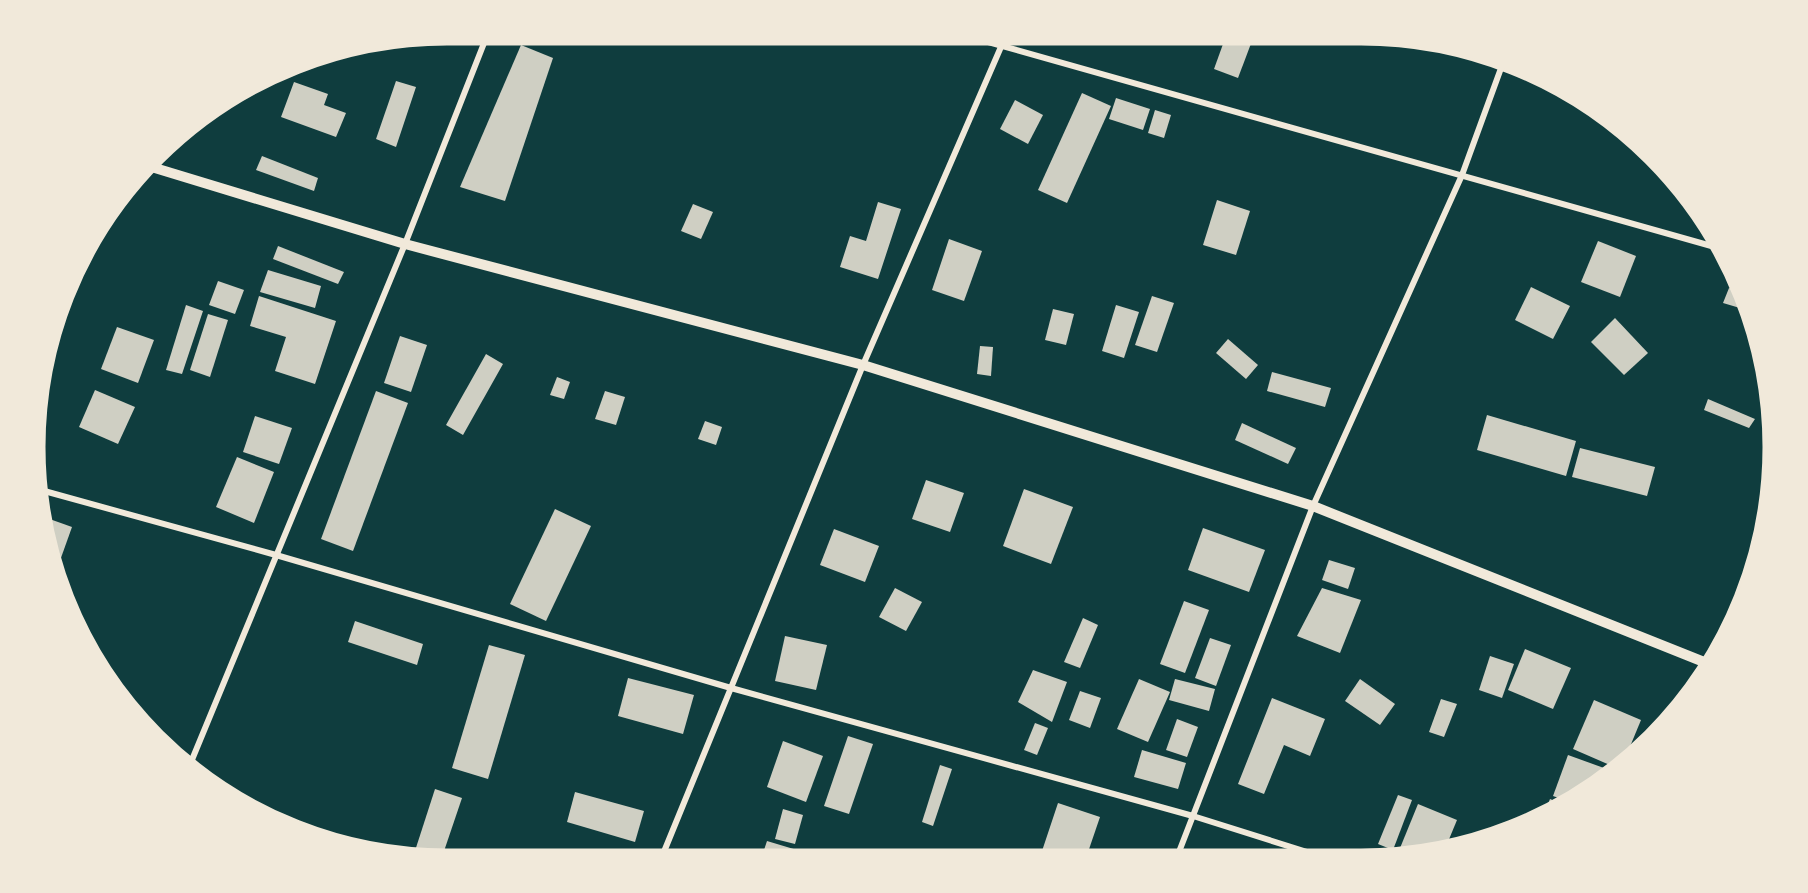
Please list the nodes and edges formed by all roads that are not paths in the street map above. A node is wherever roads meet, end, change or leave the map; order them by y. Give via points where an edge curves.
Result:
1 (484, 44) edge
2 (998, 44) edge
3 (1002, 45) junction
4 (1501, 69) edge
5 (156, 168) edge
6 (1462, 174) junction
7 (405, 244) junction
8 (1712, 246) edge
9 (863, 365) junction
10 (46, 492) edge
11 (1313, 506) junction
12 (276, 555) junction
13 (1702, 661) edge
14 (731, 688) junction
15 (192, 759) edge
16 (1193, 816) junction
17 (665, 850) edge
18 (1180, 850) edge
19 (1301, 850) edge

1 - 7 street
2 - 3 street
3 - 6 street
3 - 9 street
4 - 6 street
5 - 7 street
6 - 8 street
6 - 11 street
7 - 9 street
7 - 12 street
9 - 11 street
9 - 14 street
10 - 12 street
11 - 13 street
11 - 16 street
12 - 14 street
12 - 15 street
14 - 16 street
14 - 17 street
16 - 18 street
16 - 19 street

